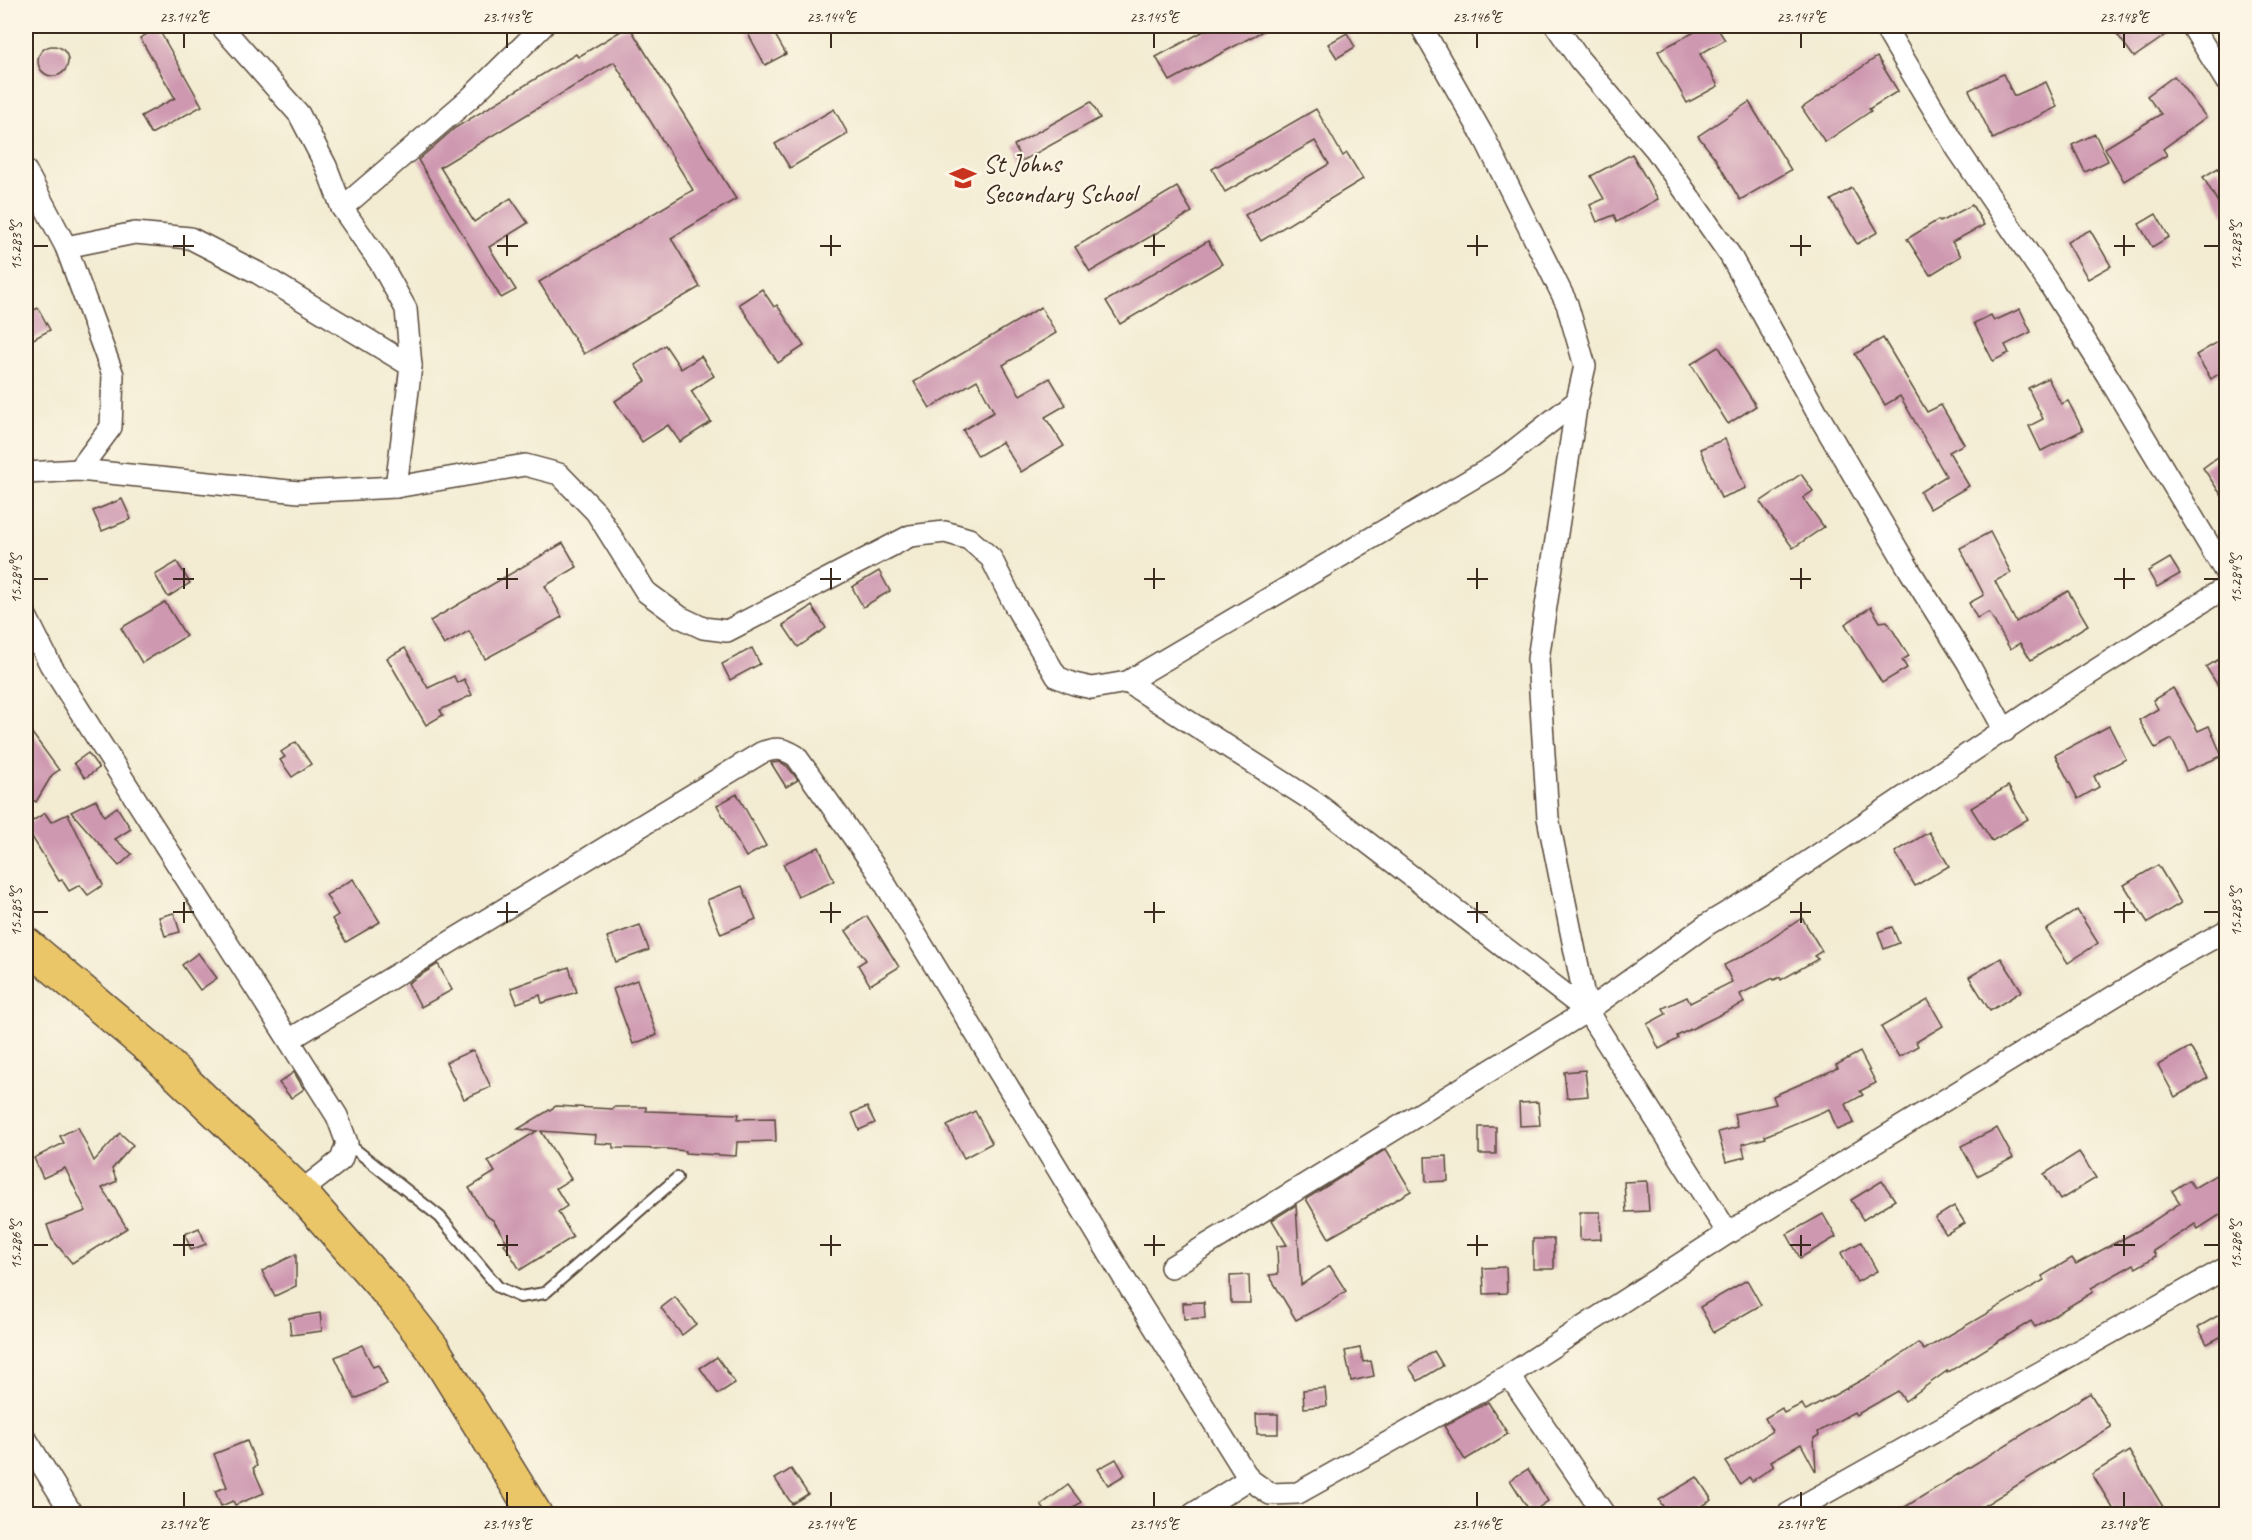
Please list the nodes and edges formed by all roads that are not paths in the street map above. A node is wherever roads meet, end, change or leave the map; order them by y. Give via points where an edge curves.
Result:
1 (220, 26) edge
2 (543, 26) edge
3 (1421, 26) edge
4 (1556, 26) edge
5 (1884, 26) edge
6 (2192, 26) edge
7 (2226, 81) edge
8 (26, 171) edge
9 (342, 208) junction
10 (66, 247) junction
11 (411, 366) junction
12 (1577, 401) junction
13 (79, 470) junction
14 (26, 473) edge
15 (396, 487) junction
16 (2226, 573) edge
17 (2226, 587) edge
18 (26, 616) edge
19 (1126, 682) junction
20 (2005, 731) junction
21 (2226, 931) edge
22 (26, 944) edge
23 (1587, 1011) junction
24 (289, 1040) junction
25 (347, 1143) junction
26 (677, 1178) dead end
27 (300, 1192) junction
28 (1728, 1233) junction
29 (1172, 1267) dead end
30 (2226, 1268) edge
31 (1509, 1375) junction
32 (26, 1439) edge
33 (1250, 1479) junction
34 (72, 1515) edge
35 (535, 1515) edge
36 (1193, 1515) edge
37 (1604, 1515) edge
38 (1788, 1515) edge

1 - 9 street via 299,114
2 - 9 street via 470,98
3 - 12 street via 1486,141 1567,304 1585,366
4 - 20 street via 1656,150 1730,255 1819,416
5 - 16 street via 1958,150 2107,375
6 - 7 street
8 - 10 street
9 - 11 street via 406,309
10 - 11 street via 135,233 190,238 258,273
10 - 13 street via 113,375 111,427
11 - 15 street
12 - 19 street via 1497,464
12 - 23 street via 1538,659 1548,818
13 - 14 street
13 - 15 street via 299,492
15 - 19 street via 525,465 559,474 596,512 646,592 680,617 704,628 727,631 909,536 945,531 969,539 991,558 1057,677 1092,688
17 - 20 street
18 - 24 street via 50,664
19 - 23 street via 1316,803
20 - 23 street via 1708,924
21 - 28 street
22 - 27 main road via 152,1050
23 - 28 street
23 - 29 street
24 - 25 street via 337,1116
24 - 33 street via 761,753 785,748 796,756 876,869
25 - 26 lane via 440,1217 498,1287 520,1297 545,1293
25 - 27 street via 341,1160
27 - 35 main road via 433,1349
28 - 31 street
30 - 38 street
31 - 33 street via 1298,1493 1270,1494
31 - 37 street
32 - 34 street
33 - 36 street

